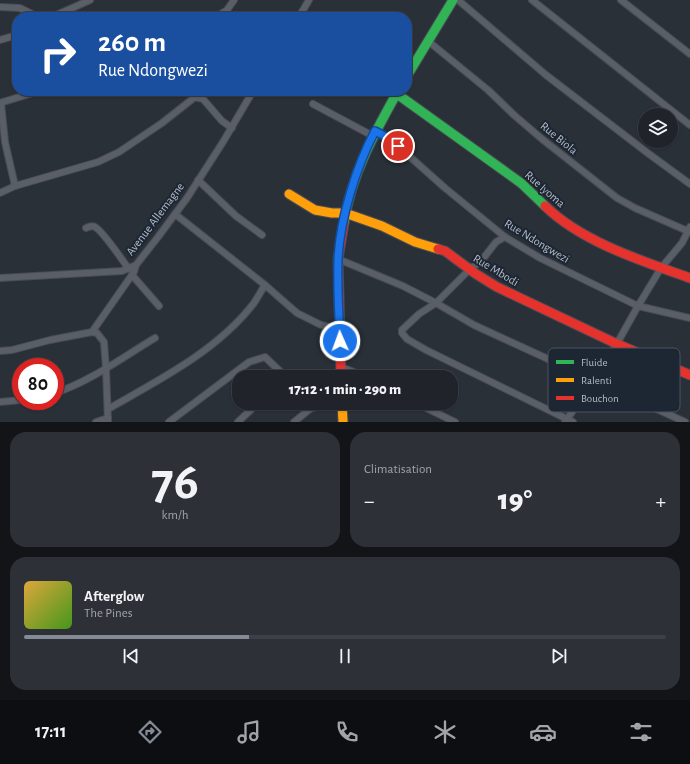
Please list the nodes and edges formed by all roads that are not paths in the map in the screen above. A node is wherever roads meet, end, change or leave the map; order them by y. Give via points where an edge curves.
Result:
1 (90, 0) edge
2 (234, 0) edge
3 (309, 0) edge
4 (453, 0) edge
5 (458, 0) edge
6 (532, 0) edge
7 (621, 0) edge
8 (0, 7) edge
9 (28, 12) edge
10 (63, 12) edge
11 (224, 12) edge
12 (302, 12) edge
13 (12, 37) edge
14 (0, 40) edge
15 (428, 41) junction
16 (690, 54) edge
17 (412, 68) edge
18 (23, 96) edge
19 (249, 96) edge
20 (396, 96) edge
21 (403, 96) edge
22 (0, 103) edge
23 (313, 104) dead end
24 (690, 125) edge
25 (232, 128) junction
26 (374, 134) junction
27 (198, 180) junction
28 (690, 184) edge
29 (15, 186) junction
30 (0, 193) edge
31 (289, 194) dead end
32 (345, 213) junction
33 (175, 214) junction
34 (86, 228) dead end
35 (689, 230) edge
36 (262, 235) dead end
37 (505, 237) junction
38 (338, 259) junction
39 (136, 265) junction
40 (661, 268) junction
41 (129, 269) junction
42 (470, 269) junction
43 (132, 275) junction
44 (0, 278) edge
45 (690, 278) edge
46 (265, 285) junction
47 (436, 303) junction
48 (160, 306) dead end
49 (638, 306) junction
50 (690, 318) edge
51 (340, 329) junction
52 (92, 332) junction
53 (155, 338) dead end
54 (617, 344) junction
55 (615, 348) edge
56 (626, 348) edge
57 (0, 351) edge
58 (548, 360) edge
59 (341, 366) junction
60 (106, 369) junction
61 (238, 370) edge
62 (279, 370) edge
63 (341, 370) edge
64 (350, 370) edge
65 (680, 371) edge
66 (232, 375) edge
67 (690, 375) edge
68 (64, 389) edge
69 (12, 401) edge
70 (0, 402) edge
71 (108, 409) junction
72 (251, 410) edge
73 (309, 410) edge
74 (342, 410) edge
75 (430, 410) edge
76 (548, 411) edge
77 (550, 412) edge
78 (574, 412) edge
79 (663, 412) edge
80 (108, 420) edge
81 (568, 421) edge
82 (96, 422) edge
83 (169, 422) edge
84 (238, 422) edge
85 (294, 422) edge
86 (343, 422) edge
87 (455, 422) edge
88 (685, 422) edge

1 - 10 street
2 - 11 street
3 - 12 street
4 - 15 main road
5 - 28 street via 546,75
6 - 24 street
7 - 16 street
8 - 9 street via 20,8
13 - 14 street
15 - 17 main road
15 - 35 street, Rue Biola via 542,139 617,198
18 - 22 street
19 - 25 street, Avenue Allemagne
20 - 26 main road
21 - 40 main road, Rue Iyoma via 521,183 551,212 588,238
22 - 29 street via 5,142
23 - 26 street, Rue Ndongwezi
25 - 27 street, Avenue Allemagne
25 - 29 street via 222,121 203,99 195,97 119,152 91,164
26 - 32 main road via 353,184
26 - 37 street, Rue Ndongwezi via 390,139
27 - 33 street, Avenue Allemagne
27 - 36 street via 236,216
29 - 30 street
31 - 32 main road, Rue Mbodi via 315,210
32 - 38 main road
32 - 42 main road, Rue Mbodi via 382,226 415,242 445,251
33 - 39 street, Avenue Allemagne
33 - 46 street
34 - 41 street via 96,227
35 - 40 street via 682,243
37 - 42 street via 496,242 482,260
37 - 49 street, Rue Ndongwezi via 540,258
38 - 47 street
38 - 51 main road
39 - 41 street, Avenue Allemagne
39 - 43 street
40 - 45 main road, Rue Iyoma
40 - 49 street
41 - 44 street, Avenue Allemagne
42 - 47 street
42 - 54 main road, Rue Mbodi via 497,287
43 - 48 street
43 - 52 street
46 - 51 street via 297,313 321,325
46 - 71 street via 254,302 211,345 184,366
47 - 58 street via 474,325
47 - 76 street via 402,330 407,339
49 - 50 street, Rue Ndongwezi
49 - 54 street
51 - 59 main road
52 - 57 street
52 - 60 street via 97,333 104,342
53 - 60 street
54 - 55 street
54 - 56 main road, Rue Mbodi
59 - 63 main road
59 - 64 street
60 - 68 street
60 - 71 street
61 - 62 street via 249,362 265,357
65 - 67 main road, Rue Mbodi
66 - 83 street
69 - 70 street
71 - 80 street
72 - 84 street
73 - 85 street
74 - 86 main road
75 - 87 street
77 - 81 street
78 - 81 street
79 - 88 street
80 - 82 street

